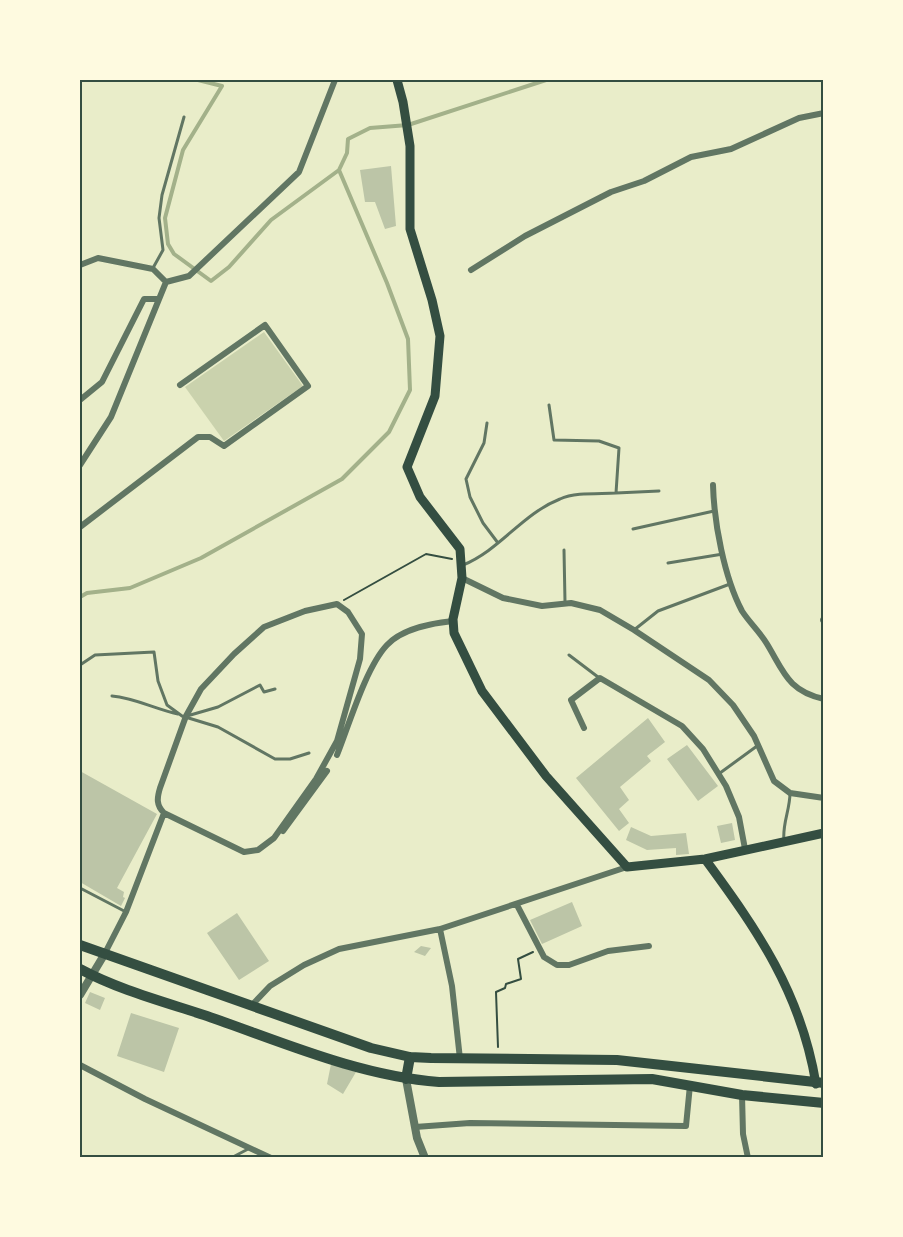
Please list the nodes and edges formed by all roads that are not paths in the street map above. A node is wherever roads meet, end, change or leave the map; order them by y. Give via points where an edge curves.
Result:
1 (335, 80) edge
2 (397, 80) edge
3 (824, 113) edge
4 (184, 117) dead end
5 (80, 265) edge
6 (153, 269) junction
7 (471, 270) dead end
8 (165, 282) junction
9 (159, 299) junction
10 (180, 385) dead end
11 (80, 400) edge
12 (549, 405) dead end
13 (487, 423) dead end
14 (80, 465) edge
15 (713, 485) dead end
16 (659, 491) dead end
17 (616, 494) junction
18 (714, 512) junction
19 (80, 526) edge
20 (633, 529) dead end
21 (498, 543) junction
22 (564, 550) dead end
23 (724, 554) junction
24 (668, 562) dead end
25 (461, 563) junction
26 (462, 578) junction
27 (732, 584) junction
28 (565, 604) junction
29 (453, 621) junction
30 (634, 630) junction
31 (569, 655) dead end
32 (80, 665) edge
33 (600, 678) junction
34 (275, 689) dead end
35 (112, 696) dead end
36 (824, 699) edge
37 (184, 716) junction
38 (584, 728) dead end
39 (757, 746) junction
40 (309, 753) dead end
41 (337, 755) dead end
42 (327, 771) dead end
43 (719, 774) junction
44 (790, 793) junction
45 (824, 798) edge
46 (164, 813) junction
47 (824, 833) edge
48 (784, 841) junction
49 (260, 849) junction
50 (745, 849) junction
51 (705, 859) junction
52 (627, 867) junction
53 (80, 888) edge
54 (517, 905) junction
55 (126, 912) junction
56 (440, 929) junction
57 (80, 945) edge
58 (649, 946) dead end
59 (104, 955) junction
60 (80, 969) edge
61 (93, 976) junction
62 (80, 995) edge
63 (251, 1006) junction
64 (410, 1057) junction
65 (460, 1059) junction
66 (80, 1065) edge
67 (406, 1079) junction
68 (820, 1083) edge
69 (690, 1085) junction
70 (742, 1095) junction
71 (824, 1103) edge
72 (416, 1127) junction
73 (252, 1148) junction
74 (231, 1158) edge
75 (271, 1158) edge
76 (424, 1158) edge
77 (748, 1158) edge

1 - 8 street via 299,172 189,276
2 - 25 main road via 410,146 410,229 440,336 435,396 407,467 420,497 460,549
3 - 7 street via 799,118 732,148 691,157 644,181 611,192 525,236
4 - 6 lane via 162,195 159,218 163,250
5 - 6 street via 98,258
6 - 8 street
8 - 9 street
9 - 11 street via 144,299 102,382
9 - 14 street via 111,417
10 - 19 street via 265,325 308,386 224,446 210,437 198,437
12 - 17 lane via 554,440 599,441 620,448
13 - 21 lane via 484,443 466,479 470,497
15 - 18 street
16 - 17 lane
17 - 21 lane via 561,498
18 - 20 lane
18 - 23 street
21 - 25 lane via 482,557
22 - 28 lane
23 - 24 lane
23 - 27 street
25 - 26 main road
26 - 28 street via 503,597 542,606
26 - 29 main road
27 - 30 lane via 657,611
27 - 36 street via 743,612 757,627 788,681 805,695
28 - 30 street via 600,610
29 - 41 street via 413,630 388,644 365,685
29 - 52 main road via 454,633 482,691 546,776
30 - 39 street via 709,680 733,705
31 - 33 lane
32 - 37 lane via 95,655 154,652 158,681 167,705
33 - 38 street via 571,700
33 - 43 street via 682,726
34 - 37 lane via 264,692 260,685 218,707
35 - 37 lane
37 - 40 lane via 218,727 276,759
37 - 46 street via 157,799
37 - 49 street via 201,689 264,627 337,604 348,612 362,634 360,659 337,741 306,795 274,838
39 - 43 lane
39 - 44 street via 774,781
42 - 49 street via 268,848
43 - 50 street via 739,817
44 - 45 street
44 - 48 lane
46 - 49 street via 244,852
46 - 55 street
47 - 48 main road
48 - 50 main road
50 - 51 main road
51 - 52 main road
51 - 68 main road via 780,970
52 - 54 street
53 - 55 lane
54 - 56 street
54 - 58 street via 544,957 557,965 569,965 608,951
55 - 59 street
56 - 63 street via 339,949 270,986
56 - 65 street via 452,986
57 - 59 main road
59 - 61 street
59 - 63 main road
60 - 61 main road
61 - 62 street
61 - 67 main road via 339,1061
63 - 64 main road via 371,1048
64 - 65 main road
64 - 67 main road
65 - 68 main road via 617,1060
66 - 73 street
67 - 69 main road via 652,1079
67 - 72 street
69 - 70 main road
69 - 72 street via 686,1126 470,1123
70 - 71 main road
70 - 77 street via 742,1134
72 - 76 street
73 - 74 lane
73 - 75 street

